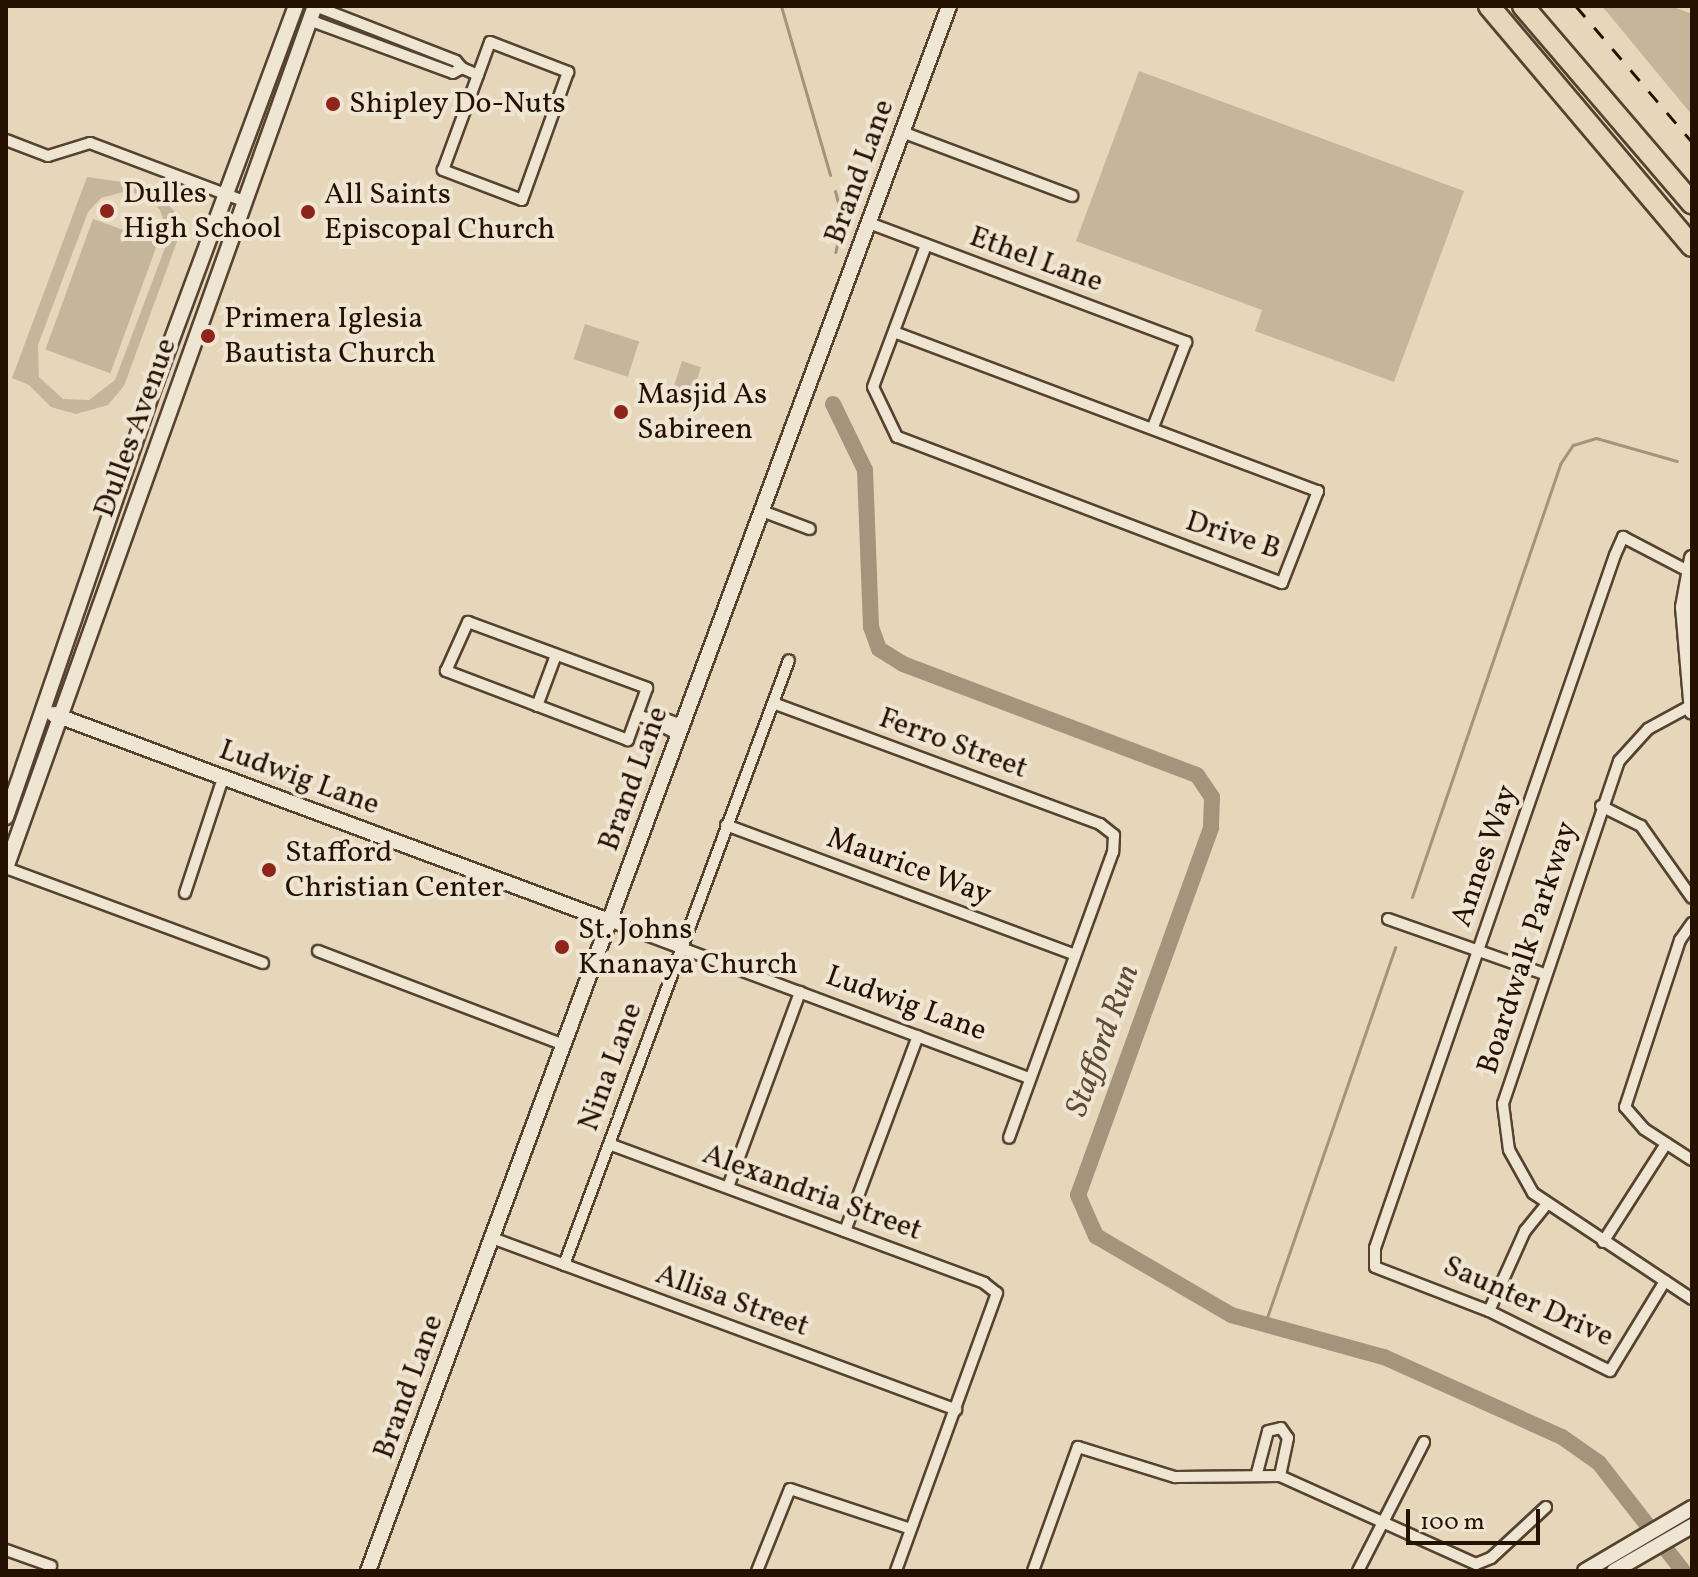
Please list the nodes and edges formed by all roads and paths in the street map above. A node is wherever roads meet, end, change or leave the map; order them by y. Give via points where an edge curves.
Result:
1 (296, 6) edge
2 (949, 6) edge
3 (1489, 6) edge
4 (1523, 6) edge
5 (313, 11) edge
6 (478, 75) junction
7 (902, 132) junction
8 (6, 140) edge
9 (226, 194) junction
10 (1072, 196) dead end
11 (246, 202) junction
12 (1692, 203) edge
13 (869, 223) junction
14 (926, 245) junction
15 (1692, 246) edge
16 (894, 332) junction
17 (1153, 427) junction
18 (762, 511) junction
19 (810, 529) dead end
20 (1691, 568) edge
21 (556, 655) junction
22 (789, 660) dead end
23 (773, 703) junction
24 (537, 706) junction
25 (1692, 708) edge
26 (45, 711) junction
27 (637, 715) junction
28 (60, 717) junction
29 (680, 730) junction
30 (223, 778) junction
31 (1601, 806) junction
32 (6, 817) edge
33 (726, 825) junction
34 (6, 868) edge
35 (185, 893) dead end
36 (1692, 898) edge
37 (1388, 919) dead end
38 (609, 921) junction
39 (1692, 923) edge
40 (681, 948) junction
41 (1477, 950) junction
42 (318, 951) dead end
43 (1075, 955) junction
44 (263, 963) dead end
45 (1544, 974) junction
46 (800, 992) junction
47 (918, 1036) junction
48 (564, 1045) junction
49 (1029, 1078) junction
50 (1009, 1138) dead end
51 (609, 1144) junction
52 (1666, 1144) junction
53 (1692, 1160) edge
54 (728, 1187) junction
55 (1546, 1205) junction
56 (845, 1231) junction
57 (492, 1238) junction
58 (1603, 1242) junction
59 (564, 1265) junction
60 (1375, 1267) joint
61 (1665, 1281) junction
62 (1692, 1299) edge
63 (1489, 1311) junction
64 (956, 1410) junction
65 (1424, 1442) dead end
66 (1257, 1473) junction
67 (1280, 1476) junction
68 (1546, 1507) dead end
69 (1692, 1508) edge
70 (1385, 1520) junction
71 (1681, 1526) edge
72 (911, 1529) junction
73 (1635, 1549) junction
74 (6, 1550) edge
75 (51, 1566) dead end
76 (368, 1571) edge
77 (757, 1571) edge
78 (896, 1571) edge
79 (1033, 1571) edge
80 (1358, 1571) edge
81 (1585, 1571) edge
82 (1614, 1571) edge

1 - 9 street, Dulles Avenue
2 - 7 street, Brand Lane
3 - 15 highway
4 - 12 highway
5 - 6 street via 453,73 462,68
5 - 11 street, Dulles Avenue
6 - 6 street via 490,42 568,72 522,200 443,170
7 - 10 street
7 - 13 street, Brand Lane
8 - 9 street via 48,156 90,143
9 - 11 street
9 - 26 street, Dulles Avenue
11 - 28 street, Dulles Avenue
13 - 14 street, Ethel Lane
13 - 18 street, Brand Lane
14 - 16 street
14 - 17 street, Ethel Lane via 1186,342
16 - 17 street, Drive B
16 - 17 street, Drive B via 873,387 897,437 1282,583 1318,491
18 - 19 street
18 - 29 street, Brand Lane
20 - 25 street via 1683,607
20 - 41 street, Annes Way via 1623,537
21 - 24 street
21 - 24 street via 468,622 462,627 446,671
21 - 27 street via 647,688
22 - 23 street, Nina Lane
23 - 33 street, Nina Lane
23 - 43 street, Ferro Street via 1100,824 1114,835 1113,852
24 - 27 street via 628,740
25 - 31 street, Boardwalk Parkway via 1661,720 1630,746
26 - 28 street, Ludwig Lane
26 - 32 street, Dulles Avenue
27 - 29 street
28 - 30 street, Ludwig Lane
28 - 34 street, Dulles Avenue
29 - 38 street, Brand Lane
30 - 35 street
30 - 38 street, Ludwig Lane
31 - 36 street via 1641,826
31 - 45 street, Boardwalk Parkway
33 - 40 street, Nina Lane
33 - 43 street, Maurice Way
34 - 44 street
37 - 41 street
38 - 40 street, Ludwig Lane
38 - 48 street, Brand Lane
39 - 52 street via 1680,940 1625,1107
40 - 46 street, Ludwig Lane
40 - 51 street, Nina Lane
41 - 45 street
41 - 60 street, Annes Way via 1375,1248
42 - 48 street
43 - 49 street
45 - 55 street, Boardwalk Parkway via 1503,1104 1509,1150
46 - 47 street, Ludwig Lane
46 - 54 street
47 - 49 street, Ludwig Lane
47 - 56 street
48 - 57 street, Brand Lane
49 - 50 street
51 - 54 street, Alexandria Street
51 - 59 street, Nina Lane
52 - 53 street
52 - 58 street
54 - 56 street, Alexandria Street
55 - 58 street, Boardwalk Parkway
55 - 63 street via 1525,1231
56 - 64 street, Alexandria Street via 984,1283 997,1293
57 - 59 street, Allisa Street
57 - 76 street, Brand Lane
58 - 61 street, Boardwalk Parkway
59 - 64 street, Allisa Street
60 - 63 street, Saunter Drive
61 - 62 street, Boardwalk Parkway
61 - 63 street, Saunter Drive via 1610,1371
64 - 72 street
65 - 70 street
66 - 67 street
66 - 67 street via 1268,1431 1281,1428 1288,1438
66 - 79 street via 1175,1477 1078,1447
67 - 70 street
68 - 70 street via 1491,1558 1476,1564
69 - 71 street
70 - 80 street
71 - 73 street
72 - 77 street via 802,1488 790,1489
72 - 78 street
73 - 81 street
73 - 82 street
74 - 75 street

